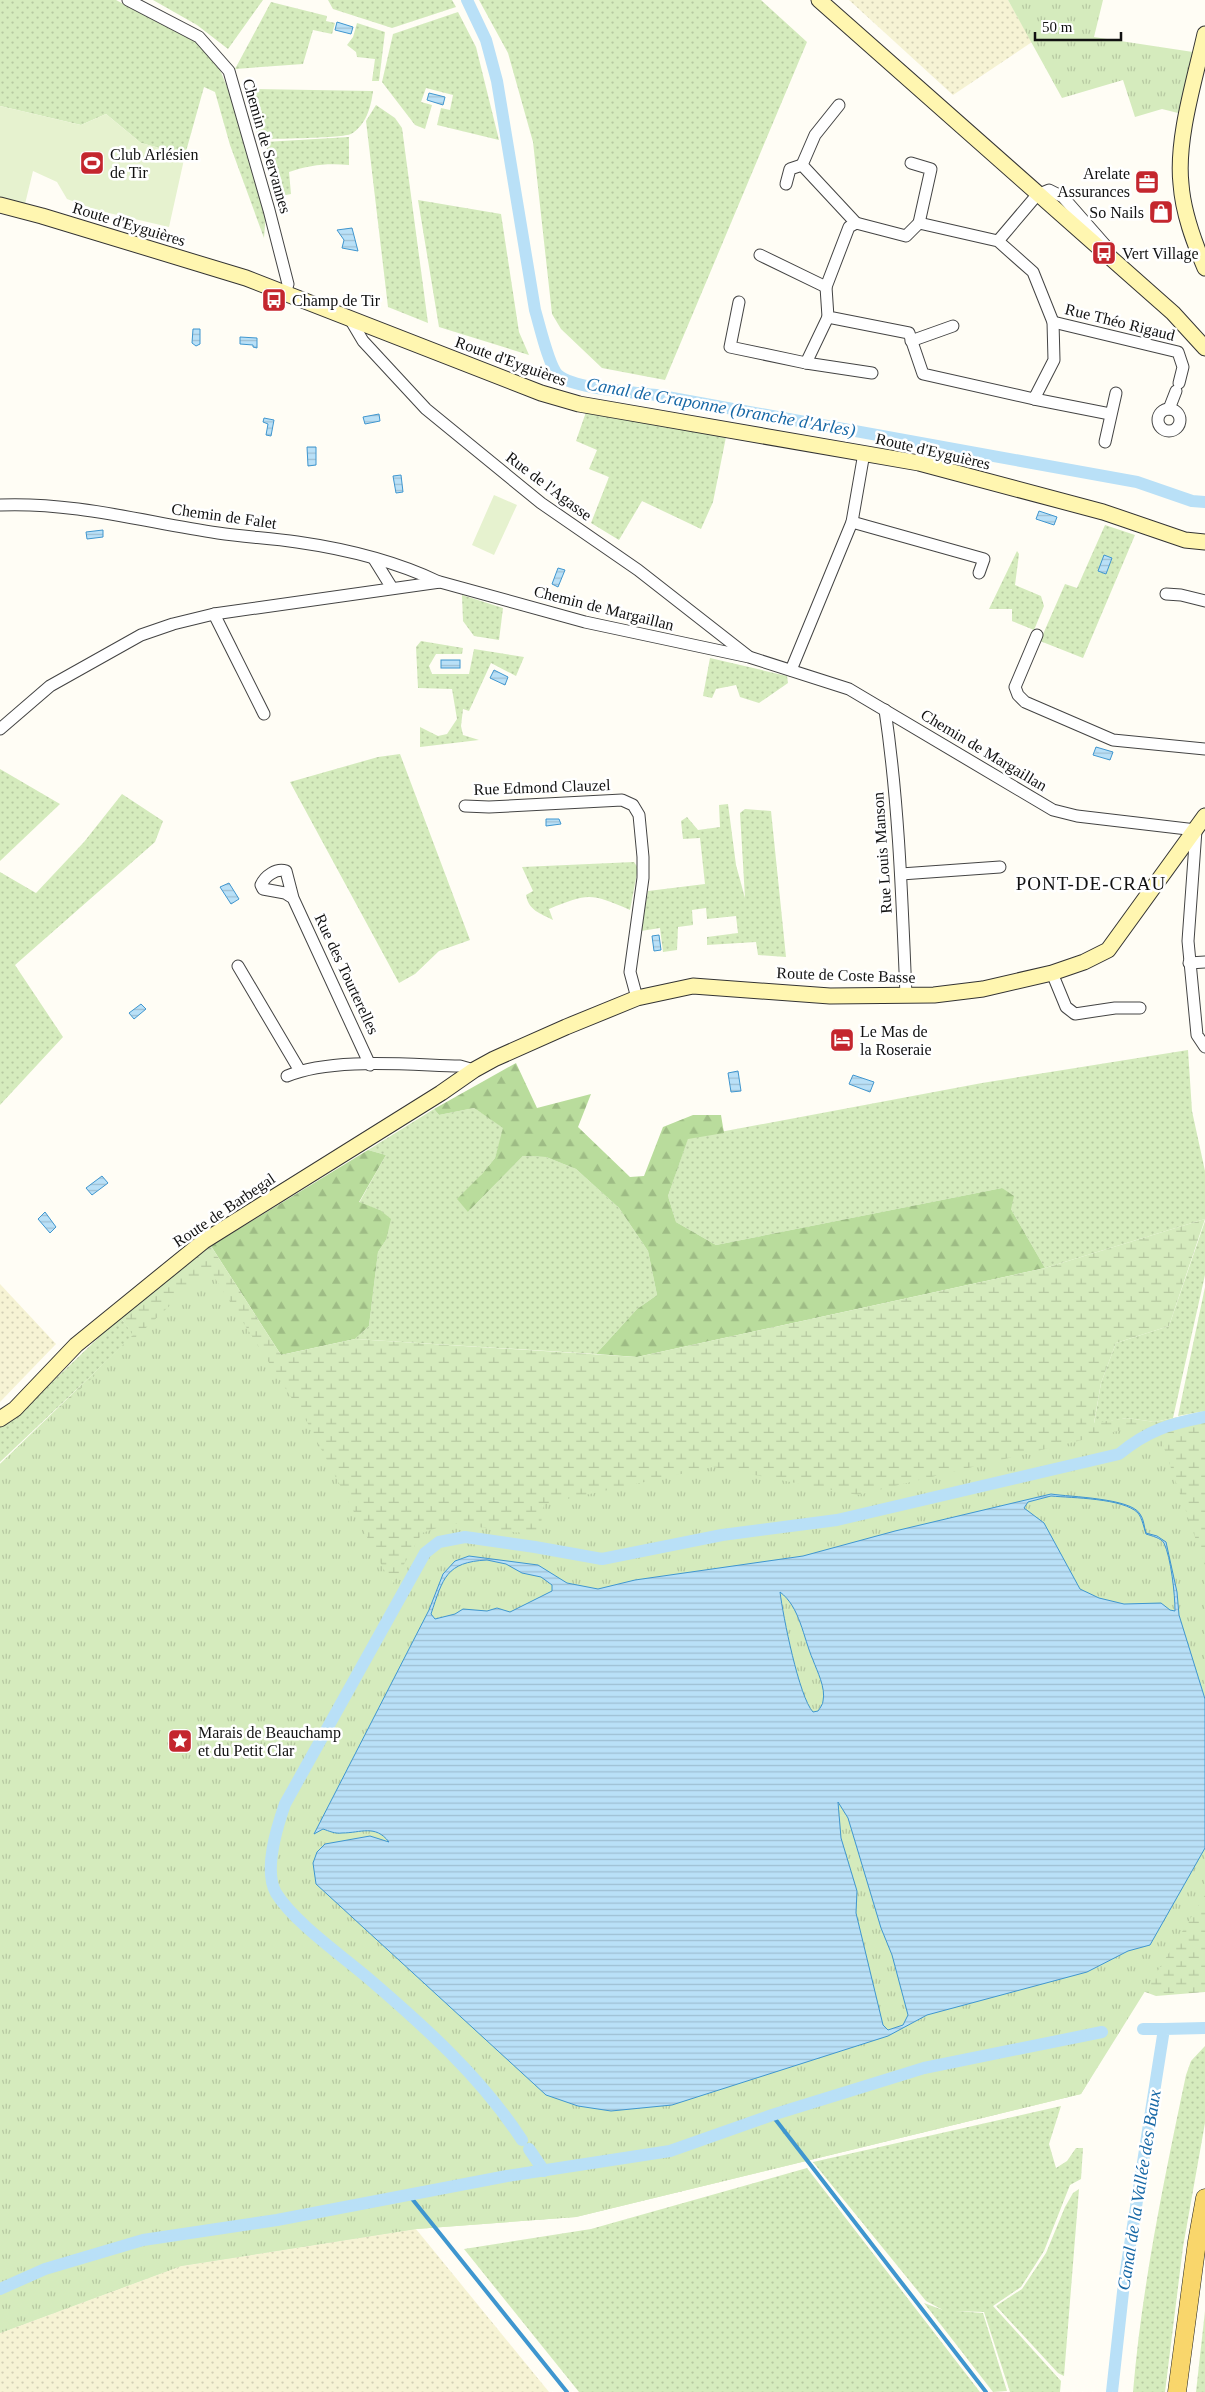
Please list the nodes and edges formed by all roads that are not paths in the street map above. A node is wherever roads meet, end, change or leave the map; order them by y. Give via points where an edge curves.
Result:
1 (128, 0) edge
2 (820, 0) edge
3 (1205, 34) edge
4 (839, 105) dead end
5 (911, 163) dead end
6 (802, 165) junction
7 (786, 184) dead end
8 (1037, 194) junction
9 (0, 205) edge
10 (856, 223) junction
11 (919, 223) junction
12 (998, 241) junction
13 (760, 255) dead end
14 (1205, 268) edge
15 (826, 288) junction
16 (285, 294) junction
17 (738, 302) dead end
18 (828, 318) junction
19 (350, 319) junction
20 (1053, 322) junction
21 (953, 326) dead end
22 (912, 341) junction
23 (1205, 348) edge
24 (806, 363) junction
25 (872, 373) dead end
26 (1116, 393) dead end
27 (1034, 398) junction
28 (1169, 409) dead end
29 (1110, 414) junction
30 (1105, 442) dead end
31 (864, 453) junction
32 (0, 505) edge
33 (852, 522) junction
34 (1170, 533) junction
35 (1205, 535) edge
36 (1205, 542) edge
37 (374, 559) junction
38 (979, 572) dead end
39 (440, 582) junction
40 (392, 588) junction
41 (1166, 594) dead end
42 (1205, 601) edge
43 (214, 614) junction
44 (1037, 635) dead end
45 (749, 657) junction
46 (791, 670) junction
47 (885, 710) junction
48 (264, 714) dead end
49 (0, 729) edge
50 (1205, 749) edge
51 (465, 806) dead end
52 (1205, 816) edge
53 (1200, 831) edge
54 (1000, 867) dead end
55 (901, 874) junction
56 (293, 898) dead end
57 (1205, 962) edge
58 (1188, 963) junction
59 (238, 966) dead end
60 (1052, 973) junction
61 (906, 995) junction
62 (637, 998) junction
63 (1140, 1008) dead end
64 (1205, 1048) edge
65 (370, 1065) junction
66 (474, 1070) junction
67 (300, 1071) junction
68 (287, 1076) dead end
69 (441, 1093) joint
70 (0, 1419) edge
71 (1205, 2198) edge
72 (1177, 2392) edge

1 - 16 street, Chemin de Servannes via 199,37 229,72 288,284
2 - 8 main road
3 - 14 main road via 1180,166 1186,215
4 - 6 street via 815,135
5 - 11 street via 931,169
6 - 7 street via 790,169
6 - 10 street
8 - 12 street
8 - 23 main road via 1173,314
9 - 16 main road, Route d'Eyguières via 232,273
10 - 11 street via 906,236
10 - 15 street via 849,226
11 - 12 street
12 - 20 street via 1033,272
13 - 15 street
15 - 18 street
16 - 19 main road, Route d'Eyguières
17 - 24 street via 730,347
18 - 22 street via 909,333
18 - 24 street
19 - 31 main road, Route d'Eyguières via 541,393 579,404
19 - 45 street, Rue de l'Agasse via 363,341 426,409 541,503 638,570
20 - 27 street via 1054,360
20 - 28 street, Rue Théo Rigaud via 1178,352 1183,367
21 - 22 street
22 - 27 street via 923,374
24 - 25 street
26 - 29 street
27 - 29 street
29 - 30 street
31 - 33 street
31 - 34 main road, Route d'Eyguières via 919,463
32 - 37 street, Chemin de Falet via 36,504 90,510 219,534 297,542
33 - 38 street via 984,560
33 - 46 street
34 - 35 main road, Route d'Eyguières
34 - 36 main road, Route d'Eyguières via 1186,540
37 - 39 street, Chemin de Falet via 406,567
37 - 40 street
39 - 40 street, Chemin de Margaillan
39 - 45 street, Chemin de Margaillan via 585,622
40 - 43 street, Chemin de Margaillan
41 - 42 street
43 - 48 street
43 - 49 street, Chemin de Margaillan via 140,635 50,686
44 - 50 street via 1015,688 1025,702 1114,740
45 - 46 street, Chemin de Margaillan
46 - 47 street, Chemin de Margaillan via 849,689
47 - 53 street, Chemin de Margaillan via 1059,812
47 - 55 street, Rue Louis Manson
51 - 62 street, Rue Edmond Clauzel via 622,800 633,805 639,815 643,857 630,972
52 - 53 main road, Route de Coste Basse
53 - 58 street
53 - 60 main road, Route de Coste Basse via 1108,950
54 - 55 street
55 - 61 street, Rue Louis Manson
56 - 65 street, Rue des Tourterelles
57 - 58 street
58 - 64 street via 1197,1035
59 - 67 street
60 - 61 main road, Route de Coste Basse via 983,989
60 - 63 street via 1066,1007 1075,1014
61 - 62 main road, Route de Coste Basse via 830,996 693,986
62 - 66 main road, Route de Coste Basse via 510,1051
65 - 66 street via 460,1066
65 - 67 street via 328,1066
66 - 69 main road, Route de Coste Basse
67 - 68 street
69 - 70 main road, Route de Barbegal via 204,1241 76,1345 15,1409
71 - 72 main road

